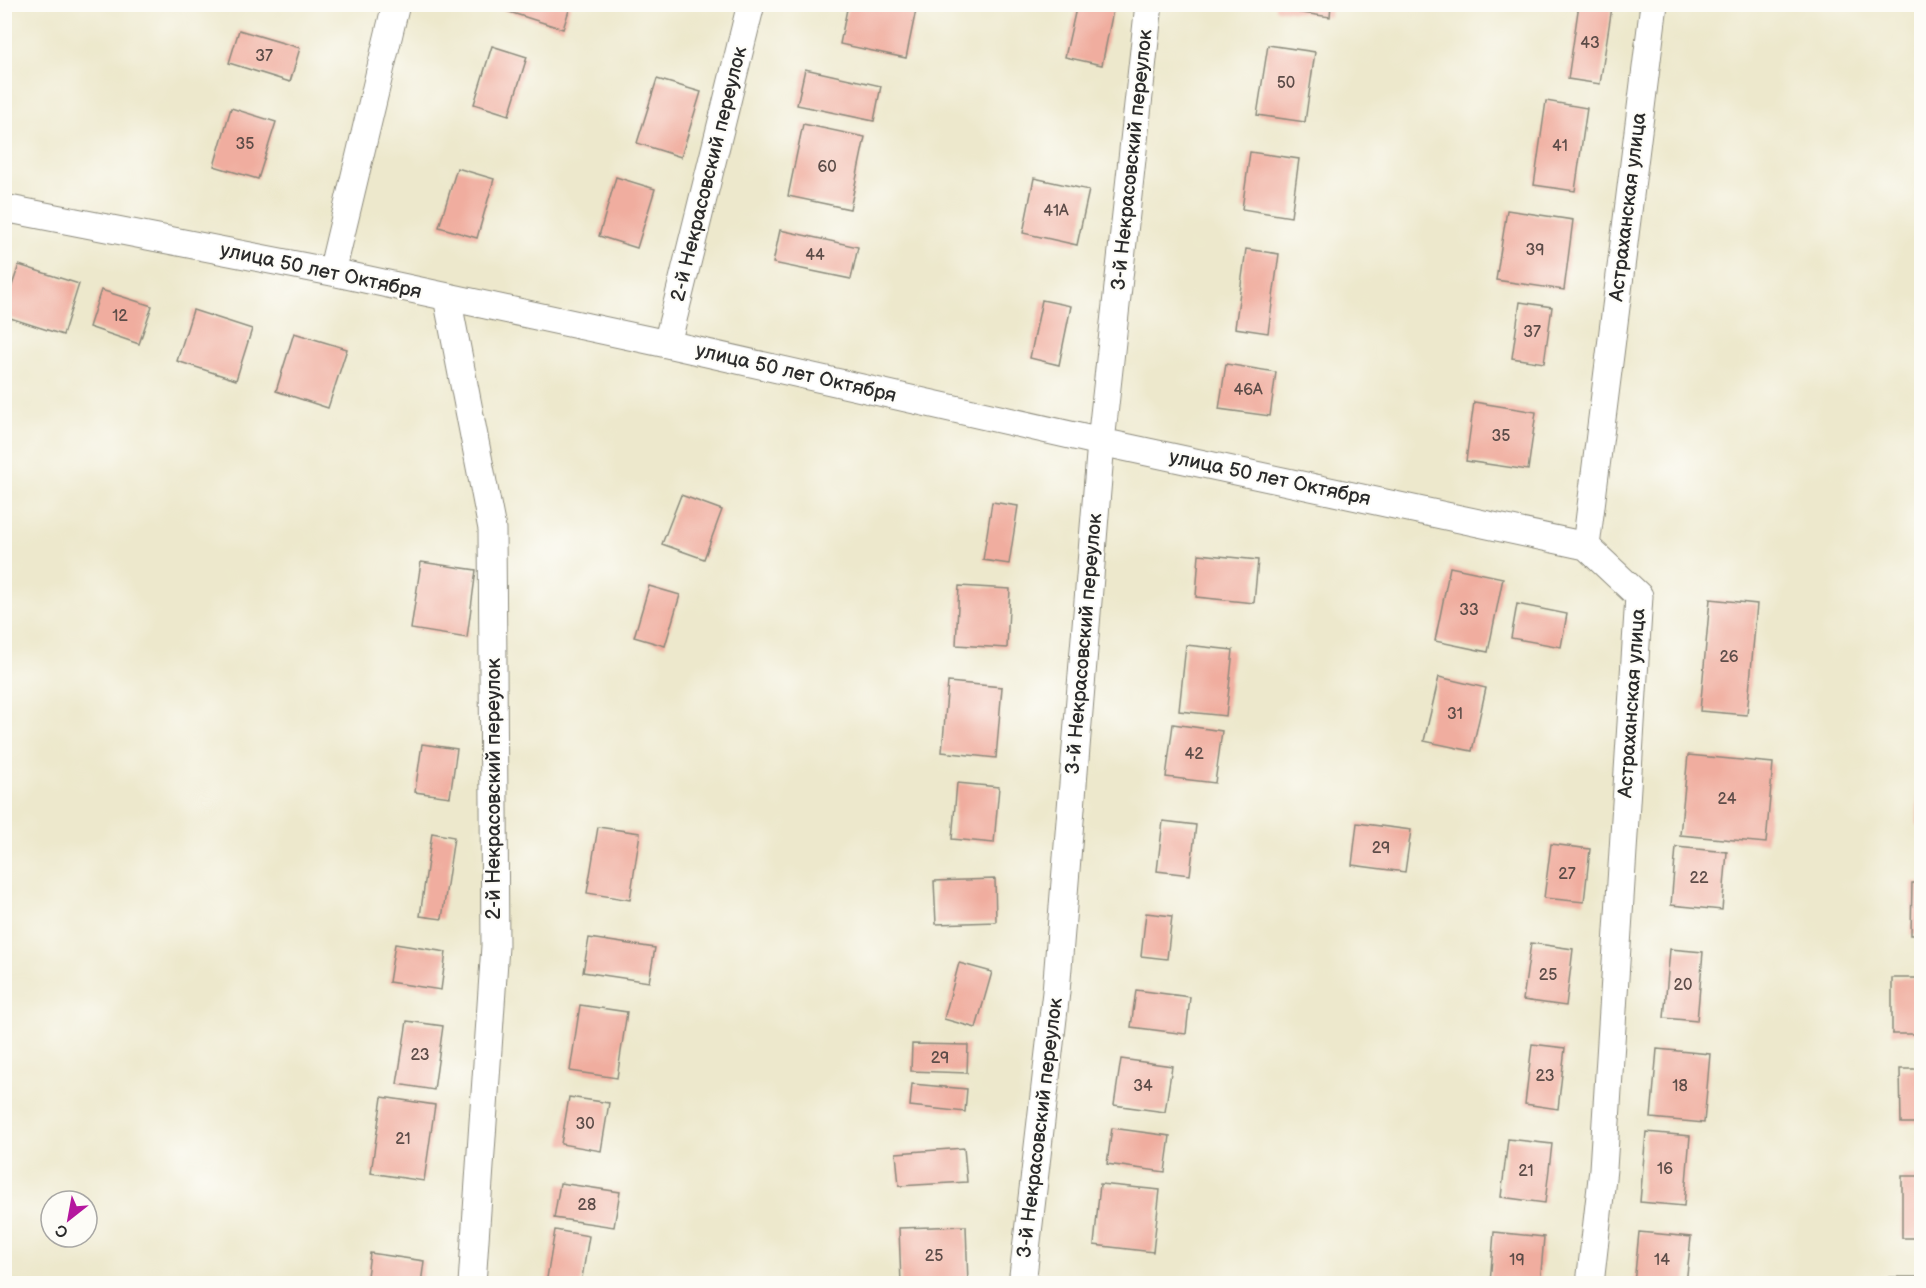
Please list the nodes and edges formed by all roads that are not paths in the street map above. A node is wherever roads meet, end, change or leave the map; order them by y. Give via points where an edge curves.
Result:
1 (396, 4) edge
2 (751, 4) edge
3 (1149, 4) edge
4 (1654, 4) edge
5 (4, 208) edge
6 (332, 272) junction
7 (447, 297) junction
8 (667, 344) junction
9 (1101, 442) junction
10 (1586, 546) junction
11 (472, 1284) edge
12 (1022, 1284) edge
13 (1590, 1284) edge

1 - 6 street
2 - 8 street, 2-й Некрасовский переулок
3 - 9 street, 3-й Некрасовский переулок
4 - 10 street, Астраханская улица
5 - 6 street, улица 50 лет Октября
6 - 7 street, улица 50 лет Октября
7 - 8 street, улица 50 лет Октября
7 - 11 street, 2-й Некрасовский переулок via 492,529 495,946
8 - 9 street, улица 50 лет Октября
9 - 10 street, улица 50 лет Октября
9 - 12 street, 3-й Некрасовский переулок via 1056,992
10 - 13 street, Астраханская улица via 1639,597 1603,1169

